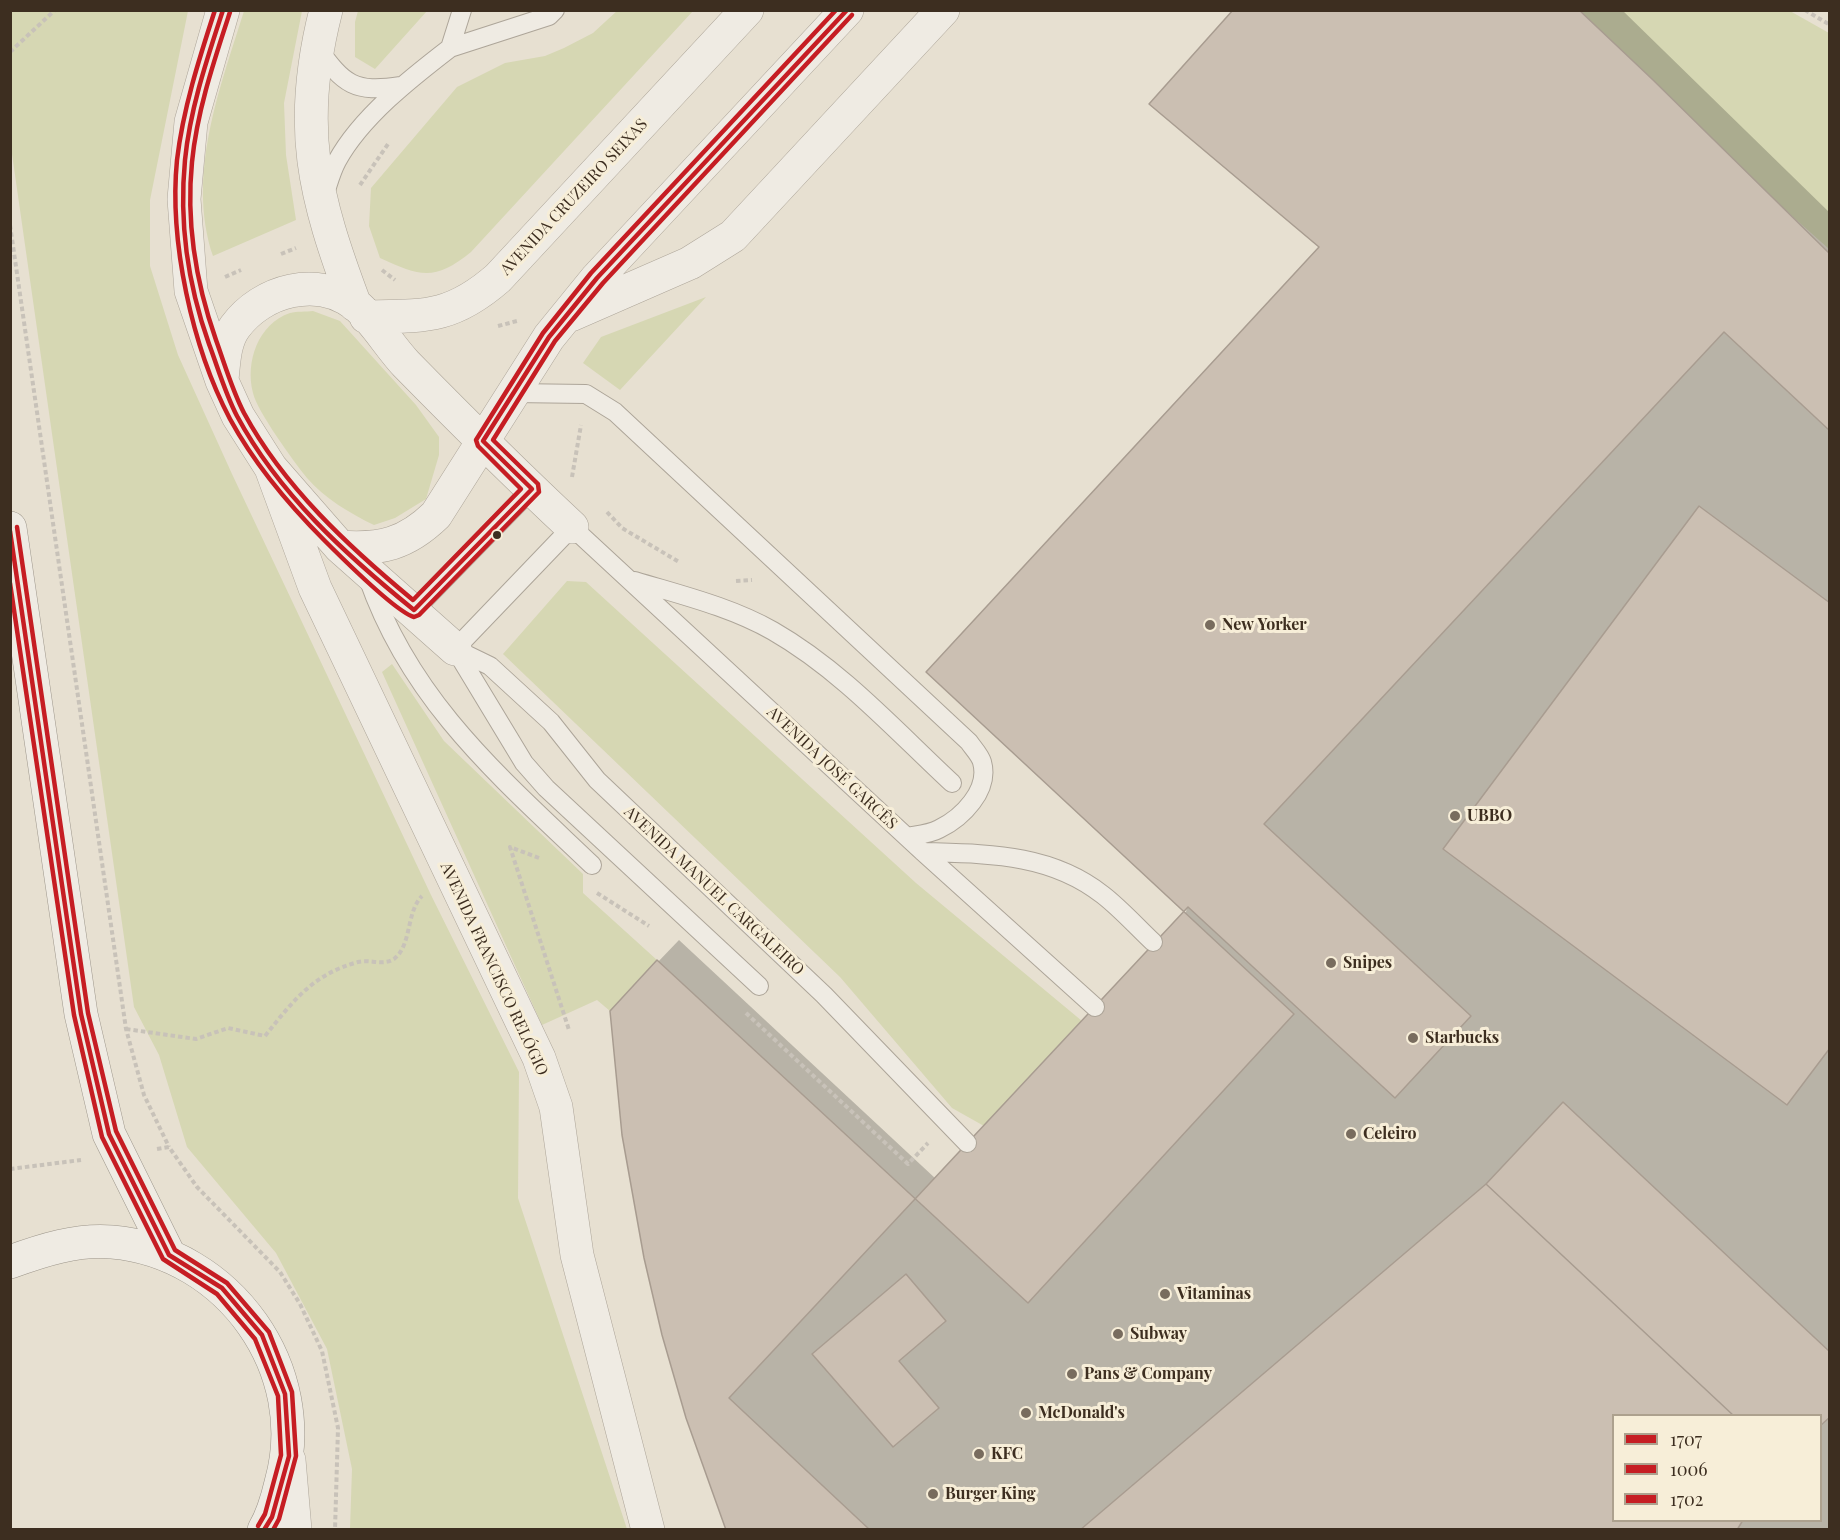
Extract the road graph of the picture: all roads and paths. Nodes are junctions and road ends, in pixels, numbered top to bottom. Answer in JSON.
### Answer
{"nodes":[{"id":1,"x":55,"y":10,"type":"edge"},
{"id":2,"x":223,"y":10,"type":"edge"},
{"id":3,"x":326,"y":10,"type":"edge"},
{"id":4,"x":462,"y":10,"type":"edge"},
{"id":5,"x":555,"y":10,"type":"edge"},
{"id":6,"x":747,"y":10,"type":"edge"},
{"id":7,"x":847,"y":10,"type":"edge"},
{"id":8,"x":944,"y":10,"type":"edge"},
{"id":9,"x":1805,"y":10,"type":"edge"},
{"id":10,"x":1830,"y":25,"type":"edge"},
{"id":11,"x":317,"y":47,"type":"junction"},
{"id":12,"x":450,"y":48,"type":"junction"},
{"id":13,"x":10,"y":52,"type":"edge"},
{"id":14,"x":401,"y":86,"type":"junction"},
{"id":15,"x":395,"y":135,"type":"dead end"},
{"id":16,"x":358,"y":195,"type":"dead end"},
{"id":17,"x":321,"y":206,"type":"junction"},
{"id":18,"x":10,"y":225,"type":"edge"},
{"id":19,"x":376,"y":266,"type":"dead end"},
{"id":20,"x":403,"y":283,"type":"dead end"},
{"id":21,"x":460,"y":307,"type":"junction"},
{"id":22,"x":361,"y":311,"type":"junction"},
{"id":23,"x":556,"y":327,"type":"junction"},
{"id":24,"x":222,"y":381,"type":"junction"},
{"id":25,"x":513,"y":393,"type":"junction"},
{"id":26,"x":586,"y":394,"type":"junction"},
{"id":27,"x":483,"y":441,"type":"junction"},
{"id":28,"x":271,"y":468,"type":"junction"},
{"id":29,"x":580,"y":486,"type":"dead end"},
{"id":30,"x":532,"y":489,"type":"junction"},
{"id":31,"x":605,"y":511,"type":"dead end"},
{"id":32,"x":572,"y":527,"type":"junction"},
{"id":33,"x":10,"y":528,"type":"edge"},
{"id":34,"x":340,"y":547,"type":"junction"},
{"id":35,"x":681,"y":563,"type":"dead end"},
{"id":36,"x":365,"y":571,"type":"junction"},
{"id":37,"x":630,"y":580,"type":"junction"},
{"id":38,"x":733,"y":580,"type":"dead end"},
{"id":39,"x":756,"y":580,"type":"dead end"},
{"id":40,"x":414,"y":610,"type":"junction"},
{"id":41,"x":455,"y":649,"type":"junction"},
{"id":42,"x":952,"y":783,"type":"dead end"},
{"id":43,"x":907,"y":837,"type":"junction"},
{"id":44,"x":922,"y":852,"type":"junction"},
{"id":45,"x":543,"y":860,"type":"dead end"},
{"id":46,"x":592,"y":865,"type":"dead end"},
{"id":47,"x":452,"y":880,"type":"junction"},
{"id":48,"x":594,"y":891,"type":"dead end"},
{"id":49,"x":650,"y":927,"type":"dead end"},
{"id":50,"x":1153,"y":942,"type":"dead end"},
{"id":51,"x":759,"y":986,"type":"dead end"},
{"id":52,"x":1095,"y":1007,"type":"dead end"},
{"id":53,"x":745,"y":1013,"type":"dead end"},
{"id":54,"x":126,"y":1029,"type":"junction"},
{"id":55,"x":539,"y":1058,"type":"junction"},
{"id":56,"x":947,"y":1123,"type":"junction"},
{"id":57,"x":967,"y":1143,"type":"dead end"},
{"id":58,"x":169,"y":1147,"type":"dead end"},
{"id":59,"x":120,"y":1155,"type":"junction"},
{"id":60,"x":10,"y":1169,"type":"edge"},
{"id":61,"x":169,"y":1256,"type":"junction"},
{"id":62,"x":10,"y":1262,"type":"edge"},
{"id":63,"x":289,"y":1456,"type":"junction"},
{"id":64,"x":264,"y":1530,"type":"edge"},
{"id":65,"x":295,"y":1530,"type":"edge"},
{"id":66,"x":648,"y":1530,"type":"edge"}],
"edges":[{"from":1,"to":13,"type":"path"},
{"from":2,"to":24,"type":"street"},
{"from":3,"to":11,"type":"street"},
{"from":4,"to":12,"type":"lane"},
{"from":5,"to":12,"type":"lane"},
{"from":6,"to":21,"type":"street","name":"AVENIDA CRUZEIRO SEIXAS"},
{"from":7,"to":23,"type":"street"},
{"from":8,"to":23,"type":"street"},
{"from":9,"to":10,"type":"path"},
{"from":11,"to":14,"type":"lane"},
{"from":11,"to":17,"type":"street"},
{"from":12,"to":14,"type":"lane"},
{"from":14,"to":17,"type":"lane"},
{"from":15,"to":16,"type":"path"},
{"from":17,"to":22,"type":"street"},
{"from":18,"to":54,"type":"path"},
{"from":19,"to":20,"type":"path"},
{"from":21,"to":22,"type":"street","name":"AVENIDA CRUZEIRO SEIXAS"},
{"from":21,"to":23,"type":"path"},
{"from":22,"to":24,"type":"street"},
{"from":22,"to":27,"type":"street"},
{"from":23,"to":25,"type":"street"},
{"from":24,"to":28,"type":"street"},
{"from":25,"to":26,"type":"lane"},
{"from":25,"to":27,"type":"street"},
{"from":26,"to":29,"type":"path"},
{"from":26,"to":43,"type":"lane"},
{"from":27,"to":30,"type":"street"},
{"from":27,"to":34,"type":"street"},
{"from":28,"to":34,"type":"street"},
{"from":28,"to":47,"type":"street","name":"AVENIDA FRANCISCO RELÓGIO"},
{"from":30,"to":32,"type":"street"},
{"from":30,"to":40,"type":"lane"},
{"from":31,"to":35,"type":"path"},
{"from":32,"to":37,"type":"lane","name":"AVENIDA JOSÉ GARCÊS"},
{"from":32,"to":41,"type":"lane"},
{"from":33,"to":59,"type":"street"},
{"from":34,"to":36,"type":"street"},
{"from":36,"to":40,"type":"street"},
{"from":36,"to":46,"type":"lane"},
{"from":37,"to":42,"type":"lane"},
{"from":37,"to":43,"type":"lane","name":"AVENIDA JOSÉ GARCÊS"},
{"from":38,"to":39,"type":"path"},
{"from":40,"to":41,"type":"street"},
{"from":41,"to":51,"type":"lane"},
{"from":41,"to":56,"type":"lane","name":"AVENIDA MANUEL CARGALEIRO"},
{"from":43,"to":44,"type":"lane","name":"AVENIDA JOSÉ GARCÊS"},
{"from":44,"to":50,"type":"lane"},
{"from":44,"to":52,"type":"lane","name":"AVENIDA JOSÉ GARCÊS"},
{"from":45,"to":55,"type":"path"},
{"from":47,"to":54,"type":"path"},
{"from":47,"to":55,"type":"street","name":"AVENIDA FRANCISCO RELÓGIO"},
{"from":48,"to":49,"type":"path"},
{"from":53,"to":56,"type":"path"},
{"from":54,"to":58,"type":"path"},
{"from":55,"to":66,"type":"street","name":"AVENIDA FRANCISCO RELÓGIO"},
{"from":56,"to":57,"type":"lane","name":"AVENIDA MANUEL CARGALEIRO"},
{"from":59,"to":60,"type":"path"},
{"from":59,"to":61,"type":"street"},
{"from":61,"to":62,"type":"street"},
{"from":61,"to":63,"type":"street"},
{"from":63,"to":64,"type":"street"},
{"from":63,"to":65,"type":"street"}]}
